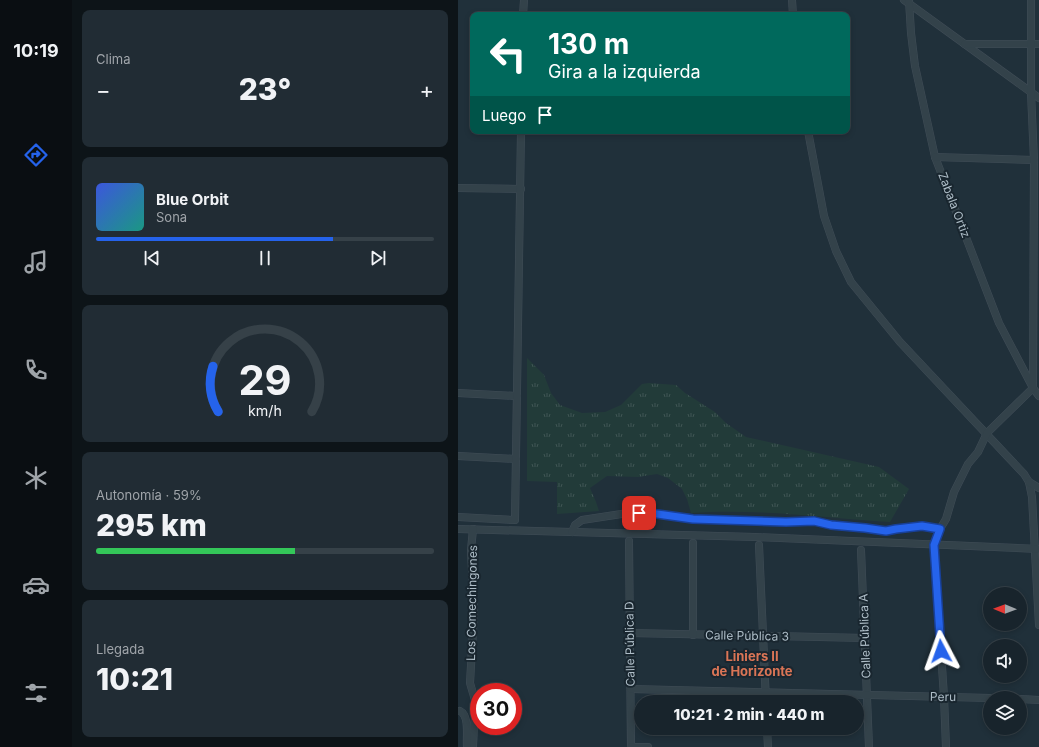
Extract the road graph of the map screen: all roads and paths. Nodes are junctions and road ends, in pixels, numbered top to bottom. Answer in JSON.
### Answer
{"nodes":[{"id":1,"x":524,"y":0,"type":"edge"},
{"id":2,"x":792,"y":0,"type":"edge"},
{"id":3,"x":1031,"y":0,"type":"edge"},
{"id":4,"x":908,"y":1,"type":"edge"},
{"id":5,"x":523,"y":12,"type":"edge"},
{"id":6,"x":793,"y":12,"type":"edge"},
{"id":7,"x":965,"y":44,"type":"junction"},
{"id":8,"x":1031,"y":44,"type":"junction"},
{"id":9,"x":1039,"y":44,"type":"edge"},
{"id":10,"x":1031,"y":93,"type":"junction"},
{"id":11,"x":1039,"y":98,"type":"edge"},
{"id":12,"x":522,"y":134,"type":"edge"},
{"id":13,"x":809,"y":134,"type":"edge"},
{"id":14,"x":935,"y":157,"type":"junction"},
{"id":15,"x":1034,"y":160,"type":"junction"},
{"id":16,"x":458,"y":188,"type":"edge"},
{"id":17,"x":520,"y":189,"type":"junction"},
{"id":18,"x":1036,"y":308,"type":"edge"},
{"id":19,"x":1033,"y":388,"type":"junction"},
{"id":20,"x":458,"y":393,"type":"edge"},
{"id":21,"x":517,"y":396,"type":"junction"},
{"id":22,"x":1039,"y":396,"type":"edge"},
{"id":23,"x":987,"y":433,"type":"junction"},
{"id":24,"x":458,"y":456,"type":"edge"},
{"id":25,"x":516,"y":459,"type":"junction"},
{"id":26,"x":1029,"y":482,"type":"junction"},
{"id":27,"x":1039,"y":488,"type":"edge"},
{"id":28,"x":458,"y":517,"type":"edge"},
{"id":29,"x":458,"y":529,"type":"edge"},
{"id":30,"x":473,"y":529,"type":"junction"},
{"id":31,"x":940,"y":529,"type":"junction"},
{"id":32,"x":572,"y":532,"type":"junction"},
{"id":33,"x":629,"y":541,"type":"dead end"},
{"id":34,"x":693,"y":543,"type":"dead end"},
{"id":35,"x":759,"y":545,"type":"dead end"},
{"id":36,"x":934,"y":545,"type":"junction"},
{"id":37,"x":1037,"y":549,"type":"edge"},
{"id":38,"x":861,"y":550,"type":"dead end"},
{"id":39,"x":1039,"y":626,"type":"edge"},
{"id":40,"x":630,"y":633,"type":"junction"},
{"id":41,"x":693,"y":634,"type":"junction"},
{"id":42,"x":763,"y":636,"type":"junction"},
{"id":43,"x":865,"y":638,"type":"junction"},
{"id":44,"x":631,"y":689,"type":"junction"},
{"id":45,"x":766,"y":693,"type":"junction"},
{"id":46,"x":867,"y":695,"type":"junction"},
{"id":47,"x":944,"y":697,"type":"junction"},
{"id":48,"x":983,"y":698,"type":"edge"},
{"id":49,"x":1027,"y":699,"type":"edge"},
{"id":50,"x":1039,"y":700,"type":"edge"},
{"id":51,"x":460,"y":711,"type":"dead end"},
{"id":52,"x":767,"y":735,"type":"edge"},
{"id":53,"x":467,"y":747,"type":"edge"},
{"id":54,"x":473,"y":747,"type":"edge"},
{"id":55,"x":631,"y":747,"type":"edge"},
{"id":56,"x":648,"y":747,"type":"edge"},
{"id":57,"x":768,"y":747,"type":"edge"},
{"id":58,"x":869,"y":747,"type":"edge"},
{"id":59,"x":946,"y":747,"type":"edge"}],
"edges":[{"from":1,"to":5,"type":"street"},
{"from":2,"to":6,"type":"street"},
{"from":3,"to":8,"type":"street"},
{"from":4,"to":7,"type":"street"},
{"from":4,"to":14,"type":"street","name":"Zabala Ortiz"},
{"from":7,"to":8,"type":"street"},
{"from":7,"to":10,"type":"street"},
{"from":8,"to":9,"type":"street"},
{"from":8,"to":10,"type":"street"},
{"from":10,"to":11,"type":"street"},
{"from":10,"to":15,"type":"street"},
{"from":12,"to":17,"type":"street"},
{"from":13,"to":23,"type":"street"},
{"from":14,"to":15,"type":"street"},
{"from":14,"to":19,"type":"street","name":"Zabala Ortiz"},
{"from":15,"to":18,"type":"street"},
{"from":16,"to":17,"type":"street"},
{"from":17,"to":21,"type":"street"},
{"from":18,"to":19,"type":"street"},
{"from":19,"to":22,"type":"street","name":"Zabala Ortiz"},
{"from":19,"to":23,"type":"street"},
{"from":20,"to":21,"type":"street"},
{"from":21,"to":25,"type":"street"},
{"from":23,"to":26,"type":"street"},
{"from":23,"to":31,"type":"street"},
{"from":24,"to":25,"type":"street"},
{"from":25,"to":28,"type":"street"},
{"from":26,"to":27,"type":"street"},
{"from":26,"to":37,"type":"street"},
{"from":29,"to":30,"type":"street"},
{"from":30,"to":32,"type":"street"},
{"from":30,"to":54,"type":"street","name":"Los Comechingones"},
{"from":31,"to":32,"type":"street"},
{"from":31,"to":36,"type":"street"},
{"from":32,"to":36,"type":"street"},
{"from":33,"to":40,"type":"street","name":"Calle Pública D"},
{"from":34,"to":41,"type":"street"},
{"from":35,"to":42,"type":"street"},
{"from":36,"to":37,"type":"street"},
{"from":36,"to":47,"type":"street"},
{"from":37,"to":39,"type":"street"},
{"from":38,"to":43,"type":"street","name":"Calle Pública A"},
{"from":40,"to":41,"type":"street","name":"Calle Pública 3"},
{"from":40,"to":44,"type":"street","name":"Calle Pública D"},
{"from":41,"to":42,"type":"street","name":"Calle Pública 3"},
{"from":42,"to":43,"type":"street","name":"Calle Pública 3"},
{"from":42,"to":45,"type":"street"},
{"from":43,"to":46,"type":"street","name":"Calle Pública A"},
{"from":44,"to":45,"type":"street","name":"Peru"},
{"from":44,"to":55,"type":"street","name":"Calle Pública D"},
{"from":45,"to":46,"type":"street","name":"Peru"},
{"from":46,"to":47,"type":"street","name":"Peru"},
{"from":46,"to":58,"type":"street","name":"Calle Pública A"},
{"from":47,"to":48,"type":"street","name":"Peru"},
{"from":47,"to":59,"type":"street"},
{"from":49,"to":50,"type":"street"},
{"from":51,"to":53,"type":"street"},
{"from":52,"to":57,"type":"street"},
{"from":55,"to":56,"type":"street"}]}
